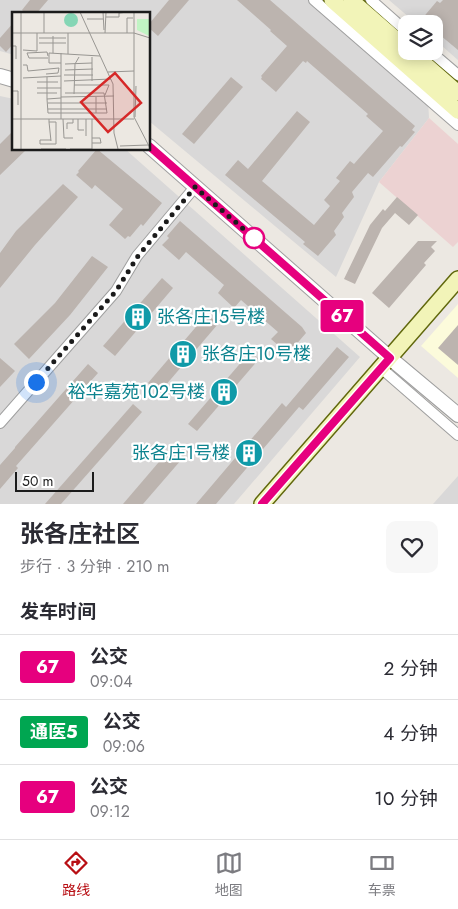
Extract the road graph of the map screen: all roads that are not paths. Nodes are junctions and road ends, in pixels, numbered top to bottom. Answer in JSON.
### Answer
{"nodes":[{"id":1,"x":314,"y":0,"type":"edge"},
{"id":2,"x":332,"y":0,"type":"edge"},
{"id":3,"x":351,"y":0,"type":"edge"},
{"id":4,"x":371,"y":0,"type":"edge"},
{"id":5,"x":398,"y":24,"type":"edge"},
{"id":6,"x":398,"y":41,"type":"edge"},
{"id":7,"x":421,"y":60,"type":"edge"},
{"id":8,"x":440,"y":60,"type":"edge"},
{"id":9,"x":458,"y":75,"type":"edge"},
{"id":10,"x":458,"y":92,"type":"edge"},
{"id":11,"x":458,"y":111,"type":"edge"},
{"id":12,"x":458,"y":125,"type":"edge"},
{"id":13,"x":150,"y":147,"type":"edge"},
{"id":14,"x":195,"y":187,"type":"junction"},
{"id":15,"x":458,"y":279,"type":"edge"},
{"id":16,"x":386,"y":363,"type":"junction"},
{"id":17,"x":458,"y":415,"type":"edge"},
{"id":18,"x":0,"y":424,"type":"edge"},
{"id":19,"x":458,"y":435,"type":"edge"},
{"id":20,"x":262,"y":504,"type":"edge"}],
"edges":[{"from":1,"to":12,"type":"street"},
{"from":2,"to":11,"type":"main road"},
{"from":3,"to":6,"type":"main road"},
{"from":4,"to":5,"type":"street"},
{"from":7,"to":10,"type":"main road"},
{"from":8,"to":9,"type":"street"},
{"from":13,"to":14,"type":"street"},
{"from":14,"to":16,"type":"street"},
{"from":14,"to":18,"type":"street"},
{"from":15,"to":16,"type":"main road"},
{"from":16,"to":17,"type":"street"},
{"from":16,"to":19,"type":"street"},
{"from":16,"to":20,"type":"main road"}]}
